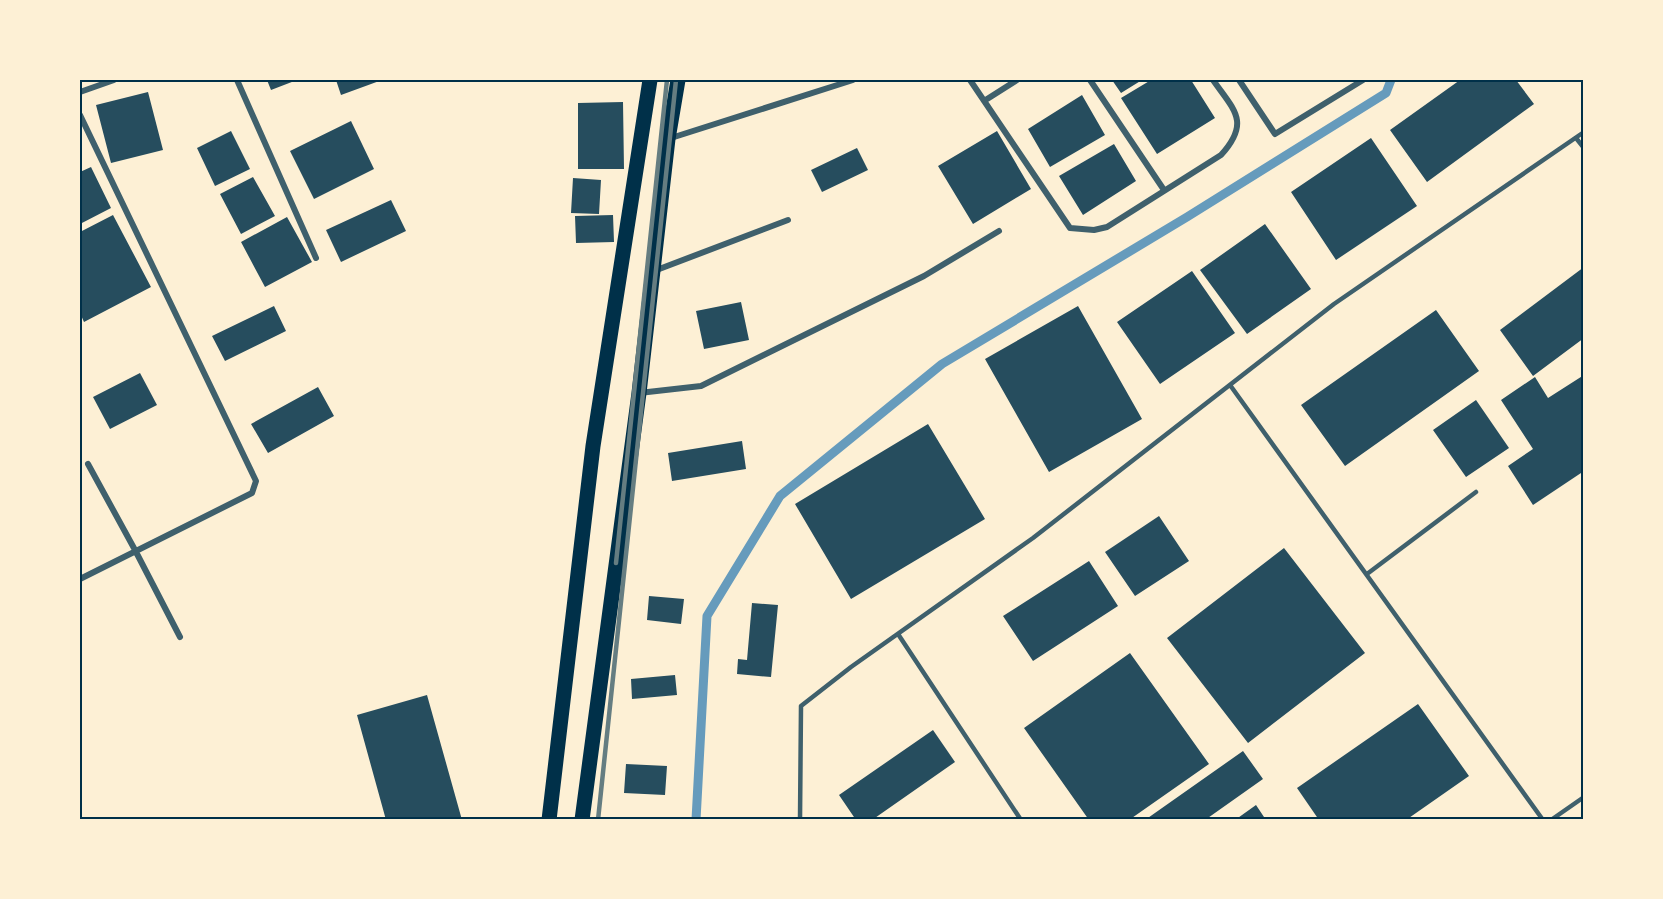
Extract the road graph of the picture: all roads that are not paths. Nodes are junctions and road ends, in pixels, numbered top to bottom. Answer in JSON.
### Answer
{"nodes":[{"id":1,"x":114,"y":80,"type":"edge"},
{"id":2,"x":237,"y":80,"type":"edge"},
{"id":3,"x":650,"y":80,"type":"edge"},
{"id":4,"x":678,"y":80,"type":"edge"},
{"id":5,"x":853,"y":80,"type":"edge"},
{"id":6,"x":970,"y":80,"type":"edge"},
{"id":7,"x":1017,"y":80,"type":"edge"},
{"id":8,"x":1090,"y":80,"type":"edge"},
{"id":9,"x":1213,"y":80,"type":"edge"},
{"id":10,"x":1239,"y":80,"type":"edge"},
{"id":11,"x":1363,"y":80,"type":"edge"},
{"id":12,"x":80,"y":92,"type":"edge"},
{"id":13,"x":984,"y":100,"type":"junction"},
{"id":14,"x":80,"y":116,"type":"edge"},
{"id":15,"x":1584,"y":132,"type":"edge"},
{"id":16,"x":1576,"y":138,"type":"junction"},
{"id":17,"x":668,"y":139,"type":"junction"},
{"id":18,"x":1584,"y":148,"type":"edge"},
{"id":19,"x":1164,"y":190,"type":"junction"},
{"id":20,"x":788,"y":220,"type":"dead end"},
{"id":21,"x":999,"y":231,"type":"dead end"},
{"id":22,"x":316,"y":258,"type":"dead end"},
{"id":23,"x":651,"y":272,"type":"junction"},
{"id":24,"x":1230,"y":385,"type":"junction"},
{"id":25,"x":639,"y":393,"type":"junction"},
{"id":26,"x":88,"y":464,"type":"dead end"},
{"id":27,"x":1476,"y":492,"type":"dead end"},
{"id":28,"x":135,"y":550,"type":"junction"},
{"id":29,"x":1366,"y":574,"type":"junction"},
{"id":30,"x":80,"y":579,"type":"edge"},
{"id":31,"x":898,"y":633,"type":"junction"},
{"id":32,"x":180,"y":637,"type":"dead end"},
{"id":33,"x":1584,"y":797,"type":"edge"},
{"id":34,"x":549,"y":819,"type":"edge"},
{"id":35,"x":582,"y":819,"type":"edge"},
{"id":36,"x":800,"y":819,"type":"edge"},
{"id":37,"x":1021,"y":819,"type":"edge"},
{"id":38,"x":1544,"y":819,"type":"edge"},
{"id":39,"x":1551,"y":819,"type":"edge"}],
"edges":[{"from":1,"to":12,"type":"street"},
{"from":2,"to":22,"type":"street"},
{"from":3,"to":34,"type":"main road"},
{"from":4,"to":17,"type":"main road"},
{"from":5,"to":17,"type":"street"},
{"from":6,"to":13,"type":"street"},
{"from":7,"to":13,"type":"street"},
{"from":8,"to":19,"type":"street"},
{"from":9,"to":19,"type":"street"},
{"from":10,"to":11,"type":"street"},
{"from":13,"to":19,"type":"street"},
{"from":14,"to":28,"type":"street"},
{"from":15,"to":16,"type":"lane"},
{"from":16,"to":18,"type":"lane"},
{"from":16,"to":24,"type":"lane"},
{"from":17,"to":23,"type":"main road"},
{"from":20,"to":23,"type":"street"},
{"from":21,"to":25,"type":"street"},
{"from":23,"to":25,"type":"main road"},
{"from":24,"to":29,"type":"lane"},
{"from":24,"to":31,"type":"lane"},
{"from":25,"to":35,"type":"main road"},
{"from":26,"to":28,"type":"street"},
{"from":27,"to":29,"type":"lane"},
{"from":28,"to":30,"type":"street"},
{"from":28,"to":32,"type":"street"},
{"from":29,"to":38,"type":"lane"},
{"from":31,"to":36,"type":"lane"},
{"from":31,"to":37,"type":"lane"},
{"from":33,"to":39,"type":"lane"}]}
